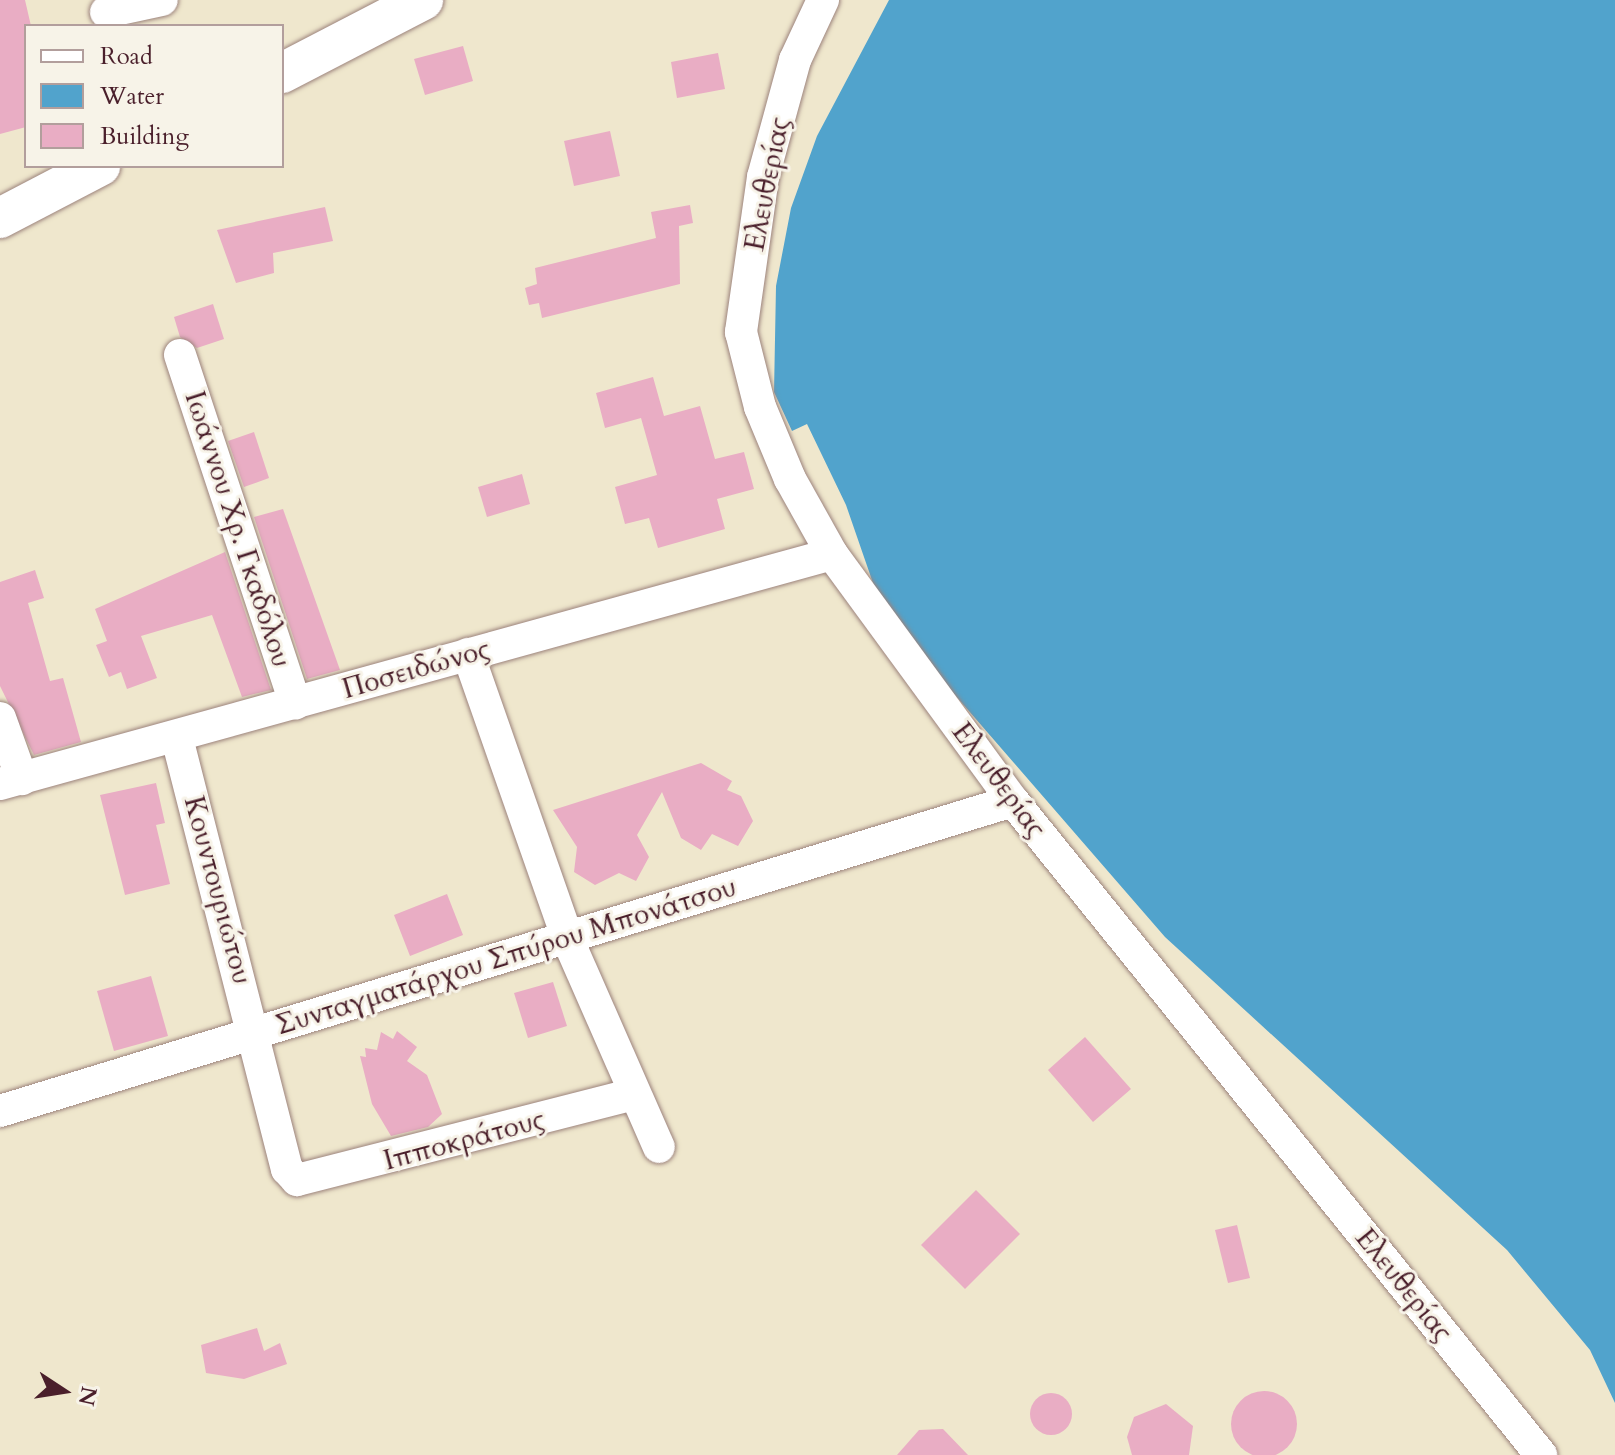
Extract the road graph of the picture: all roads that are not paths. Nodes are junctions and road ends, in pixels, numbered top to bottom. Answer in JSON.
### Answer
{"nodes":[{"id":1,"x":162,"y":0,"type":"edge"},
{"id":2,"x":423,"y":0,"type":"edge"},
{"id":3,"x":823,"y":0,"type":"edge"},
{"id":4,"x":106,"y":12,"type":"dead end"},
{"id":5,"x":284,"y":72,"type":"edge"},
{"id":6,"x":96,"y":168,"type":"edge"},
{"id":7,"x":0,"y":218,"type":"edge"},
{"id":8,"x":180,"y":355,"type":"dead end"},
{"id":9,"x":832,"y":554,"type":"junction"},
{"id":10,"x":468,"y":654,"type":"junction"},
{"id":11,"x":295,"y":703,"type":"junction"},
{"id":12,"x":0,"y":718,"type":"edge"},
{"id":13,"x":177,"y":738,"type":"junction"},
{"id":14,"x":11,"y":782,"type":"edge"},
{"id":15,"x":1013,"y":801,"type":"junction"},
{"id":16,"x":568,"y":940,"type":"junction"},
{"id":17,"x":256,"y":1030,"type":"junction"},
{"id":18,"x":630,"y":1095,"type":"junction"},
{"id":19,"x":0,"y":1111,"type":"edge"},
{"id":20,"x":659,"y":1147,"type":"dead end"},
{"id":21,"x":297,"y":1180,"type":"joint"},
{"id":22,"x":1541,"y":1455,"type":"edge"}],
"edges":[{"from":1,"to":4,"type":"street"},
{"from":2,"to":5,"type":"main road"},
{"from":3,"to":9,"type":"street","name":"Ελευθερίας"},
{"from":6,"to":7,"type":"main road"},
{"from":8,"to":11,"type":"street","name":"Ιωάννου Χρ. Γκαδόλου"},
{"from":9,"to":10,"type":"street","name":"Ποσειδώνος"},
{"from":9,"to":15,"type":"street","name":"Ελευθερίας"},
{"from":10,"to":11,"type":"street","name":"Ποσειδώνος"},
{"from":10,"to":16,"type":"street"},
{"from":11,"to":13,"type":"street","name":"Ποσειδώνος"},
{"from":12,"to":14,"type":"street"},
{"from":13,"to":14,"type":"street","name":"Ποσειδώνος"},
{"from":13,"to":17,"type":"street","name":"Κουντουριώτου"},
{"from":15,"to":16,"type":"street","name":"Συνταγματάρχου Σπύρου Μπονάτσου"},
{"from":15,"to":22,"type":"street","name":"Ελευθερίας"},
{"from":16,"to":17,"type":"street","name":"Συνταγματάρχου Σπύρου Μπονάτσου"},
{"from":16,"to":18,"type":"street"},
{"from":17,"to":19,"type":"street","name":"Συνταγματάρχου Σπύρου Μπονάτσου"},
{"from":17,"to":21,"type":"street","name":"Κουντουριώτου"},
{"from":18,"to":20,"type":"street"},
{"from":18,"to":21,"type":"street","name":"Ιπποκράτους"}]}
